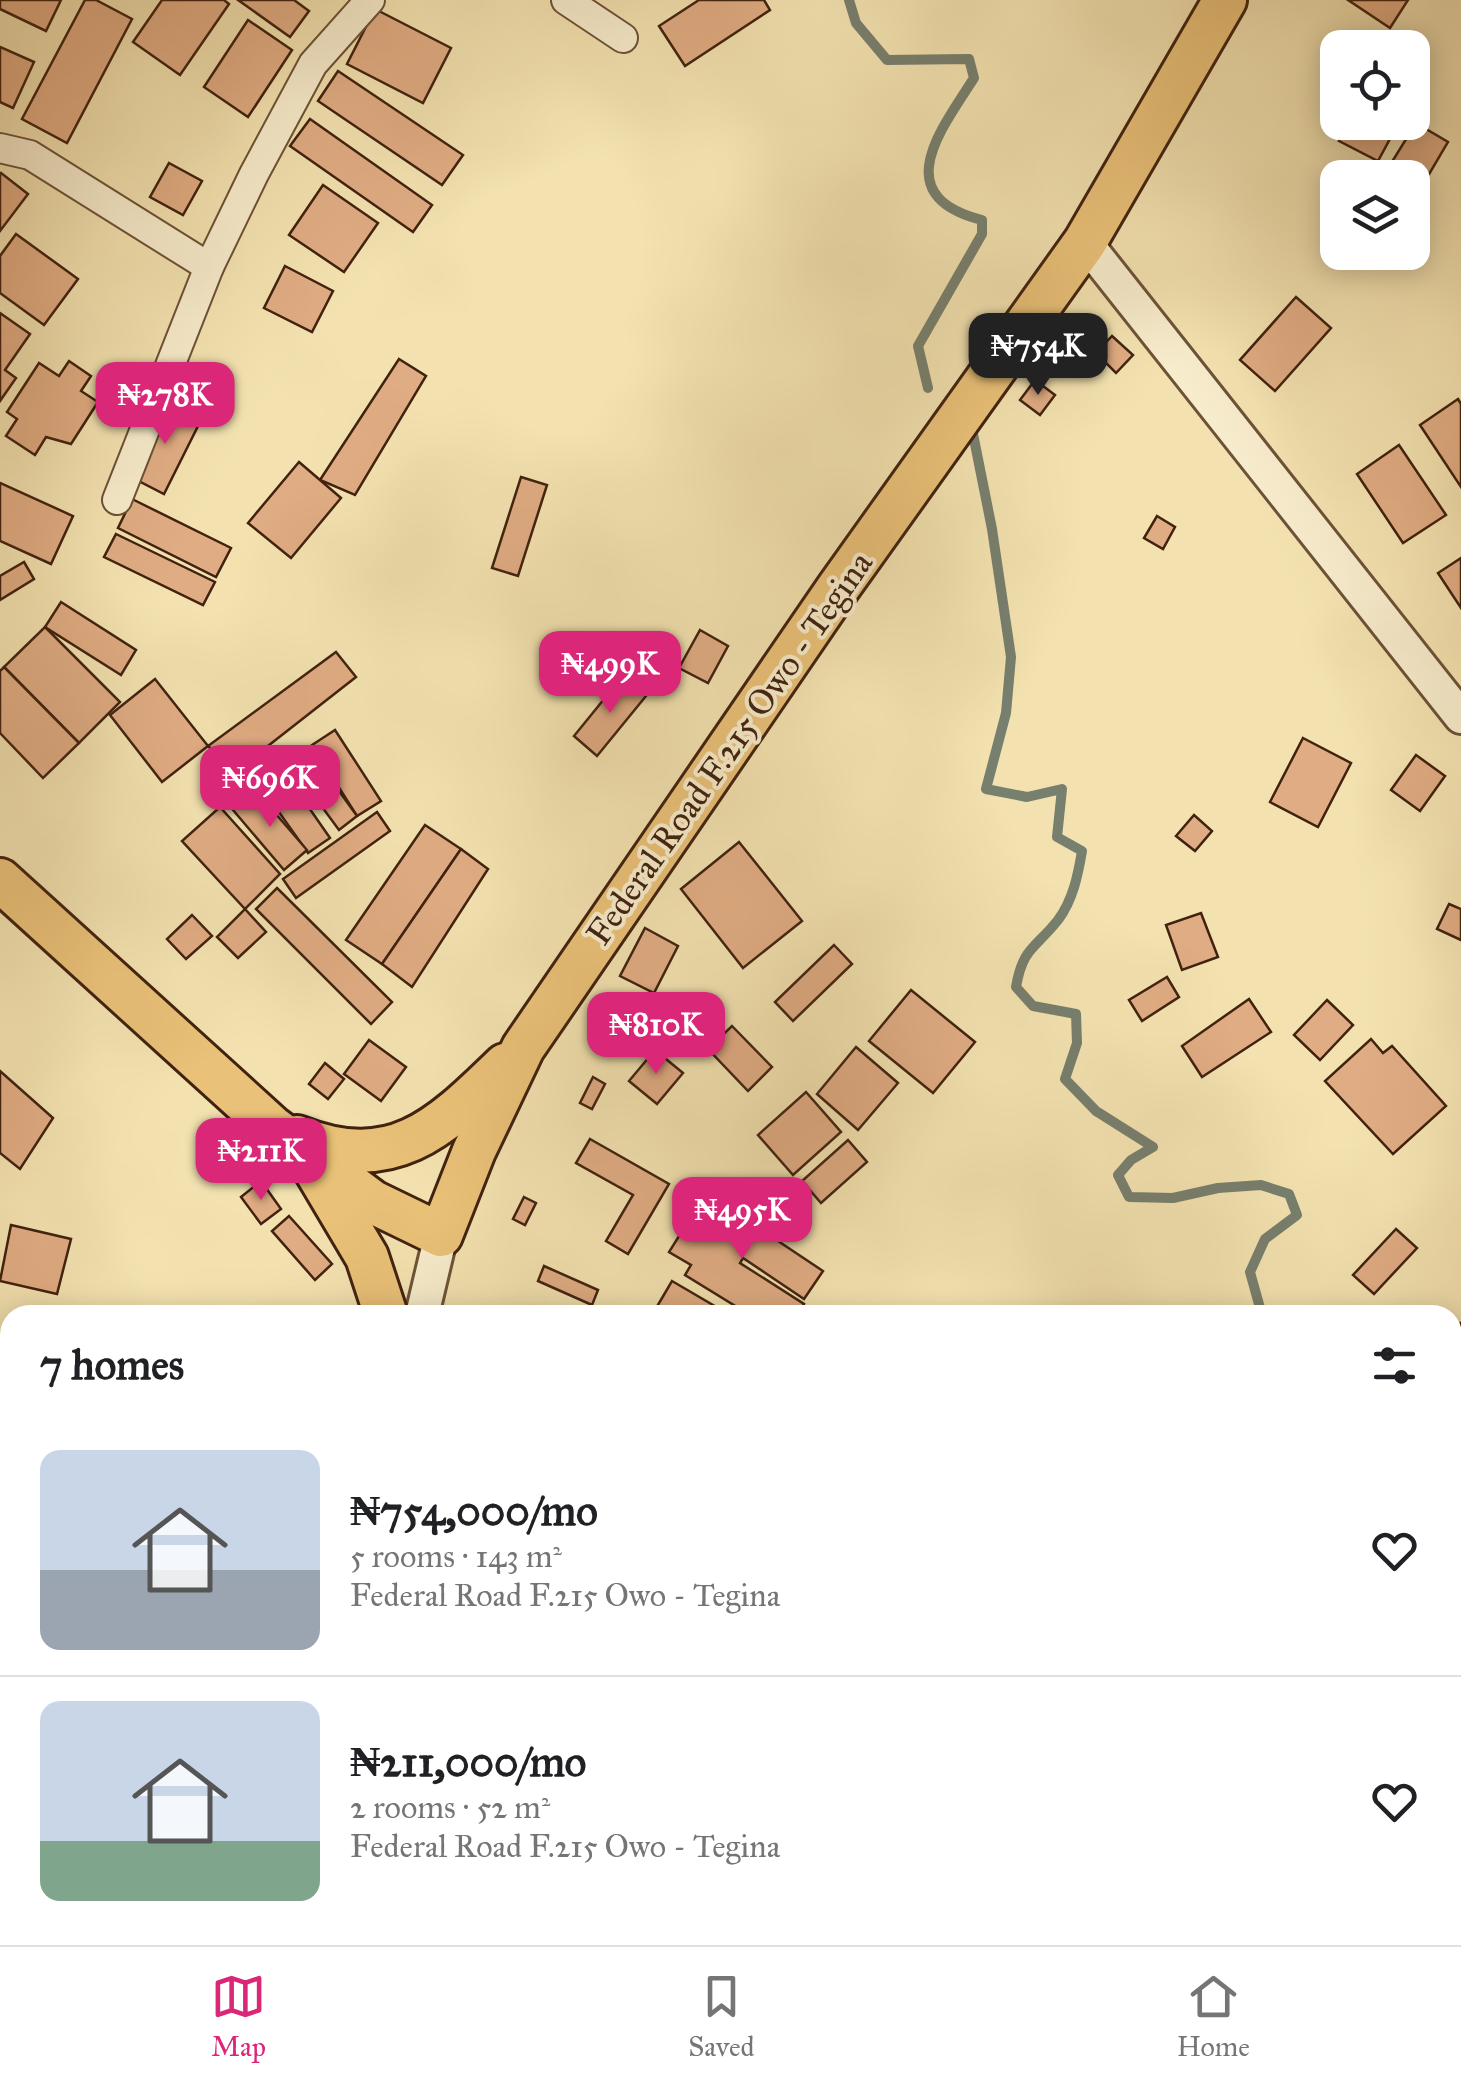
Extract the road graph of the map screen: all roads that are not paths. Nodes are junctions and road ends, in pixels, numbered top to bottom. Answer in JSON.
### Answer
{"nodes":[{"id":1,"x":370,"y":0,"type":"edge"},
{"id":2,"x":566,"y":0,"type":"edge"},
{"id":3,"x":1224,"y":0,"type":"edge"},
{"id":4,"x":623,"y":38,"type":"dead end"},
{"id":5,"x":0,"y":148,"type":"edge"},
{"id":6,"x":1085,"y":242,"type":"junction"},
{"id":7,"x":209,"y":267,"type":"junction"},
{"id":8,"x":117,"y":500,"type":"dead end"},
{"id":9,"x":1461,"y":717,"type":"edge"},
{"id":10,"x":0,"y":880,"type":"edge"},
{"id":11,"x":523,"y":1048,"type":"junction"},
{"id":12,"x":287,"y":1138,"type":"junction"},
{"id":13,"x":441,"y":1235,"type":"junction"},
{"id":14,"x":383,"y":1305,"type":"edge"},
{"id":15,"x":424,"y":1305,"type":"edge"}],
"edges":[{"from":1,"to":7,"type":"street"},
{"from":2,"to":4,"type":"street"},
{"from":3,"to":6,"type":"main road","name":"Federal Road F.215 Owo - Tegina"},
{"from":5,"to":7,"type":"street"},
{"from":6,"to":9,"type":"street"},
{"from":6,"to":11,"type":"main road","name":"Federal Road F.215 Owo - Tegina"},
{"from":7,"to":8,"type":"street"},
{"from":10,"to":12,"type":"main road"},
{"from":11,"to":12,"type":"main road"},
{"from":11,"to":13,"type":"main road","name":"Federal Road F.215 Owo - Tegina"},
{"from":12,"to":13,"type":"main road"},
{"from":12,"to":14,"type":"main road"},
{"from":13,"to":15,"type":"street"}]}
